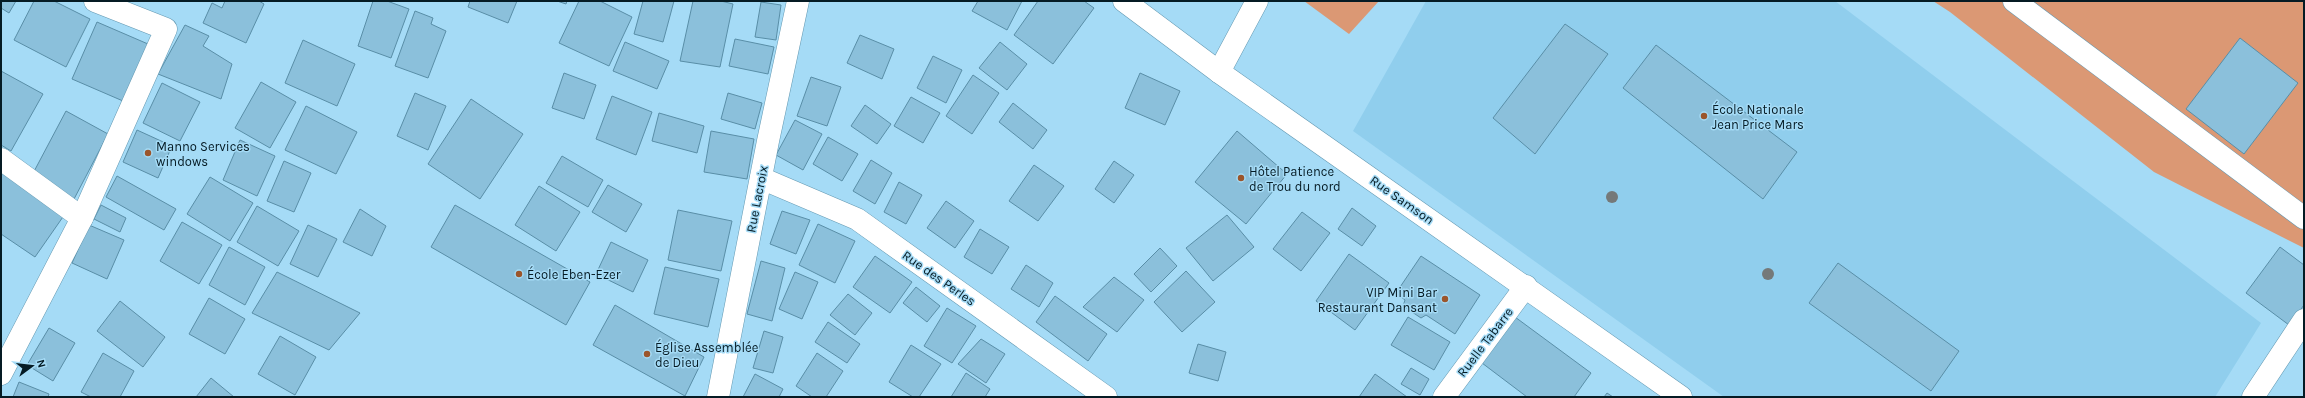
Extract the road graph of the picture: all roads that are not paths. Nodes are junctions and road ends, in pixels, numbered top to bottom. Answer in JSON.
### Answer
{"nodes":[{"id":1,"x":95,"y":1,"type":"edge"},
{"id":2,"x":798,"y":1,"type":"edge"},
{"id":3,"x":1124,"y":1,"type":"edge"},
{"id":4,"x":1257,"y":1,"type":"edge"},
{"id":5,"x":2014,"y":1,"type":"edge"},
{"id":6,"x":1220,"y":72,"type":"junction"},
{"id":7,"x":1,"y":159,"type":"edge"},
{"id":8,"x":761,"y":178,"type":"junction"},
{"id":9,"x":82,"y":218,"type":"junction"},
{"id":10,"x":2304,"y":218,"type":"edge"},
{"id":11,"x":1526,"y":286,"type":"junction"},
{"id":12,"x":2304,"y":320,"type":"edge"},
{"id":13,"x":1,"y":374,"type":"edge"},
{"id":14,"x":718,"y":397,"type":"edge"},
{"id":15,"x":1106,"y":397,"type":"edge"},
{"id":16,"x":1444,"y":397,"type":"edge"},
{"id":17,"x":1682,"y":397,"type":"edge"},
{"id":18,"x":2253,"y":397,"type":"edge"}],
"edges":[{"from":1,"to":9,"type":"street"},
{"from":2,"to":8,"type":"street","name":"Rue Lacroix"},
{"from":3,"to":6,"type":"street","name":"Rue Samson"},
{"from":4,"to":6,"type":"street"},
{"from":5,"to":10,"type":"street"},
{"from":6,"to":11,"type":"street","name":"Rue Samson"},
{"from":7,"to":9,"type":"street"},
{"from":8,"to":14,"type":"street","name":"Rue Lacroix"},
{"from":8,"to":15,"type":"street","name":"Rue des Perles"},
{"from":9,"to":13,"type":"street"},
{"from":11,"to":16,"type":"street","name":"Ruelle Tabarre"},
{"from":11,"to":17,"type":"street","name":"Rue Samson"},
{"from":12,"to":18,"type":"street"}]}
